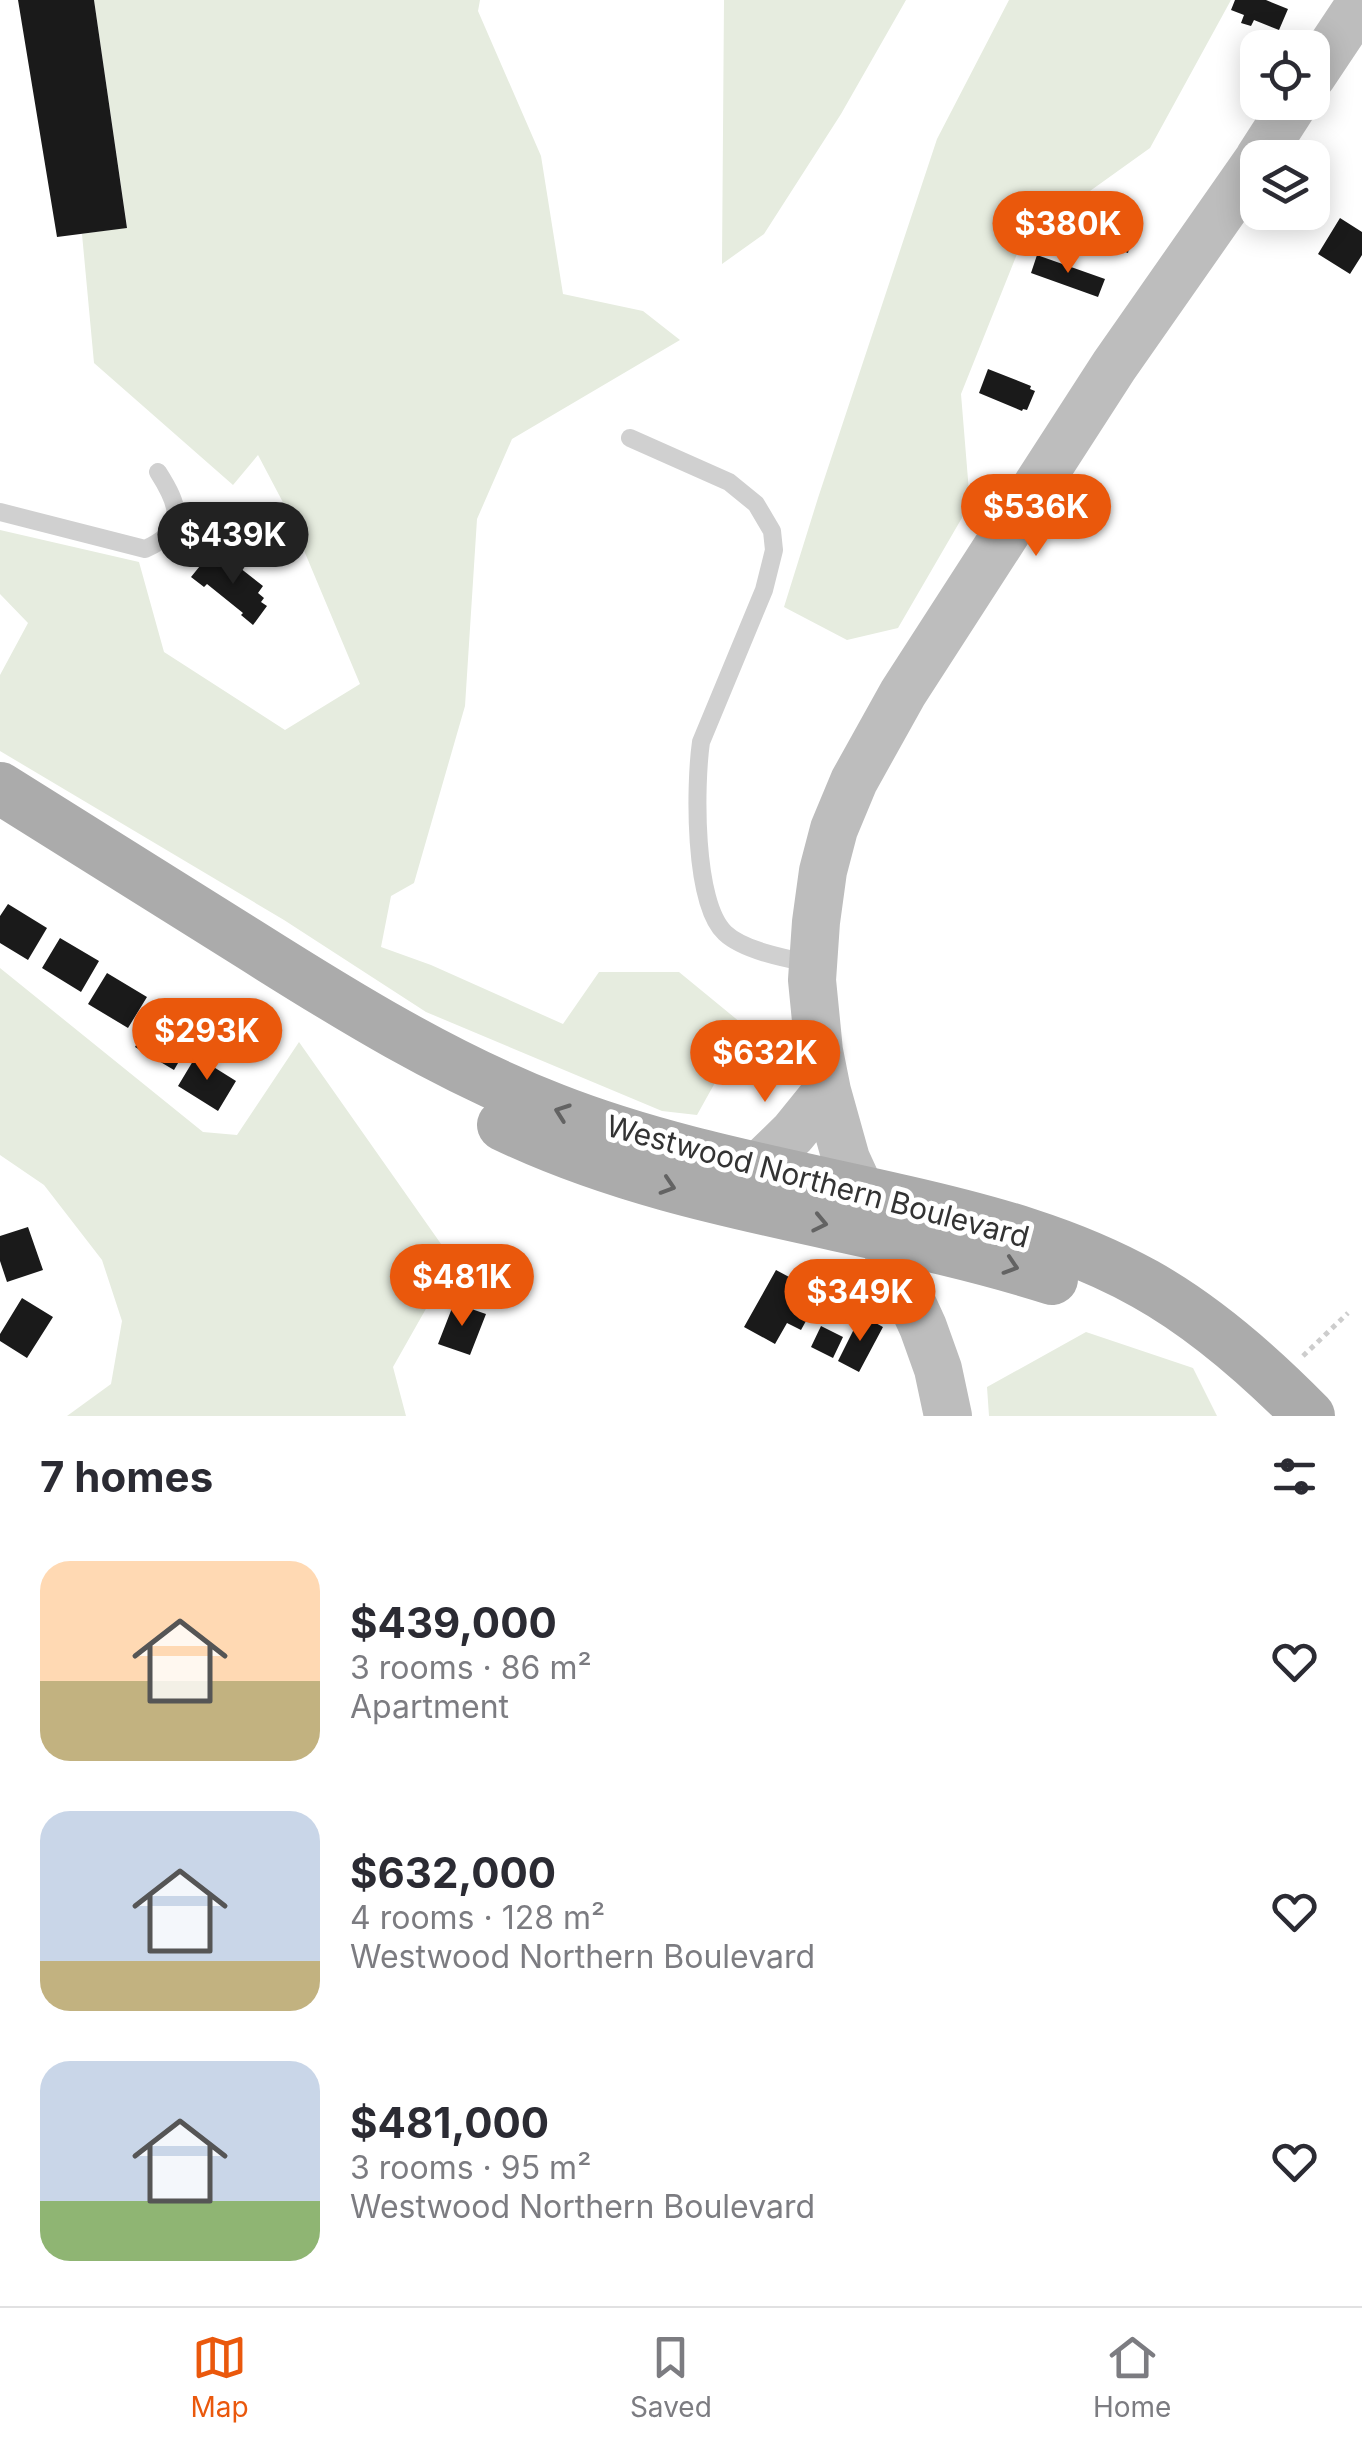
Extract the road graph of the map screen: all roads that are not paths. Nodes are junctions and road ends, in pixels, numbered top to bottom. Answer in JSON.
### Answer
{"nodes":[{"id":1,"x":1362,"y":1,"type":"edge"},
{"id":2,"x":1330,"y":49,"type":"edge"},
{"id":3,"x":1240,"y":185,"type":"edge"},
{"id":4,"x":630,"y":438,"type":"dead end"},
{"id":5,"x":158,"y":472,"type":"dead end"},
{"id":6,"x":0,"y":512,"type":"edge"},
{"id":7,"x":0,"y":788,"type":"edge"},
{"id":8,"x":0,"y":824,"type":"edge"},
{"id":9,"x":813,"y":964,"type":"junction"},
{"id":10,"x":827,"y":1091,"type":"junction"},
{"id":11,"x":756,"y":1168,"type":"junction"},
{"id":12,"x":872,"y":1213,"type":"junction"},
{"id":13,"x":1283,"y":1405,"type":"edge"},
{"id":14,"x":948,"y":1416,"type":"edge"}],
"edges":[{"from":1,"to":2,"type":"street"},
{"from":3,"to":9,"type":"street"},
{"from":4,"to":9,"type":"lane"},
{"from":5,"to":6,"type":"lane"},
{"from":11,"to":7,"type":"main road","name":"Westwood Northern Boulevard","one_way":true},
{"from":8,"to":12,"type":"main road","name":"Westwood Northern Boulevard","one_way":true},
{"from":9,"to":10,"type":"street"},
{"from":10,"to":11,"type":"street"},
{"from":10,"to":12,"type":"street"},
{"from":11,"to":12,"type":"main road","name":"Westwood Northern Boulevard"},
{"from":12,"to":13,"type":"main road","name":"Westwood Northern Boulevard"},
{"from":12,"to":14,"type":"street"}]}
